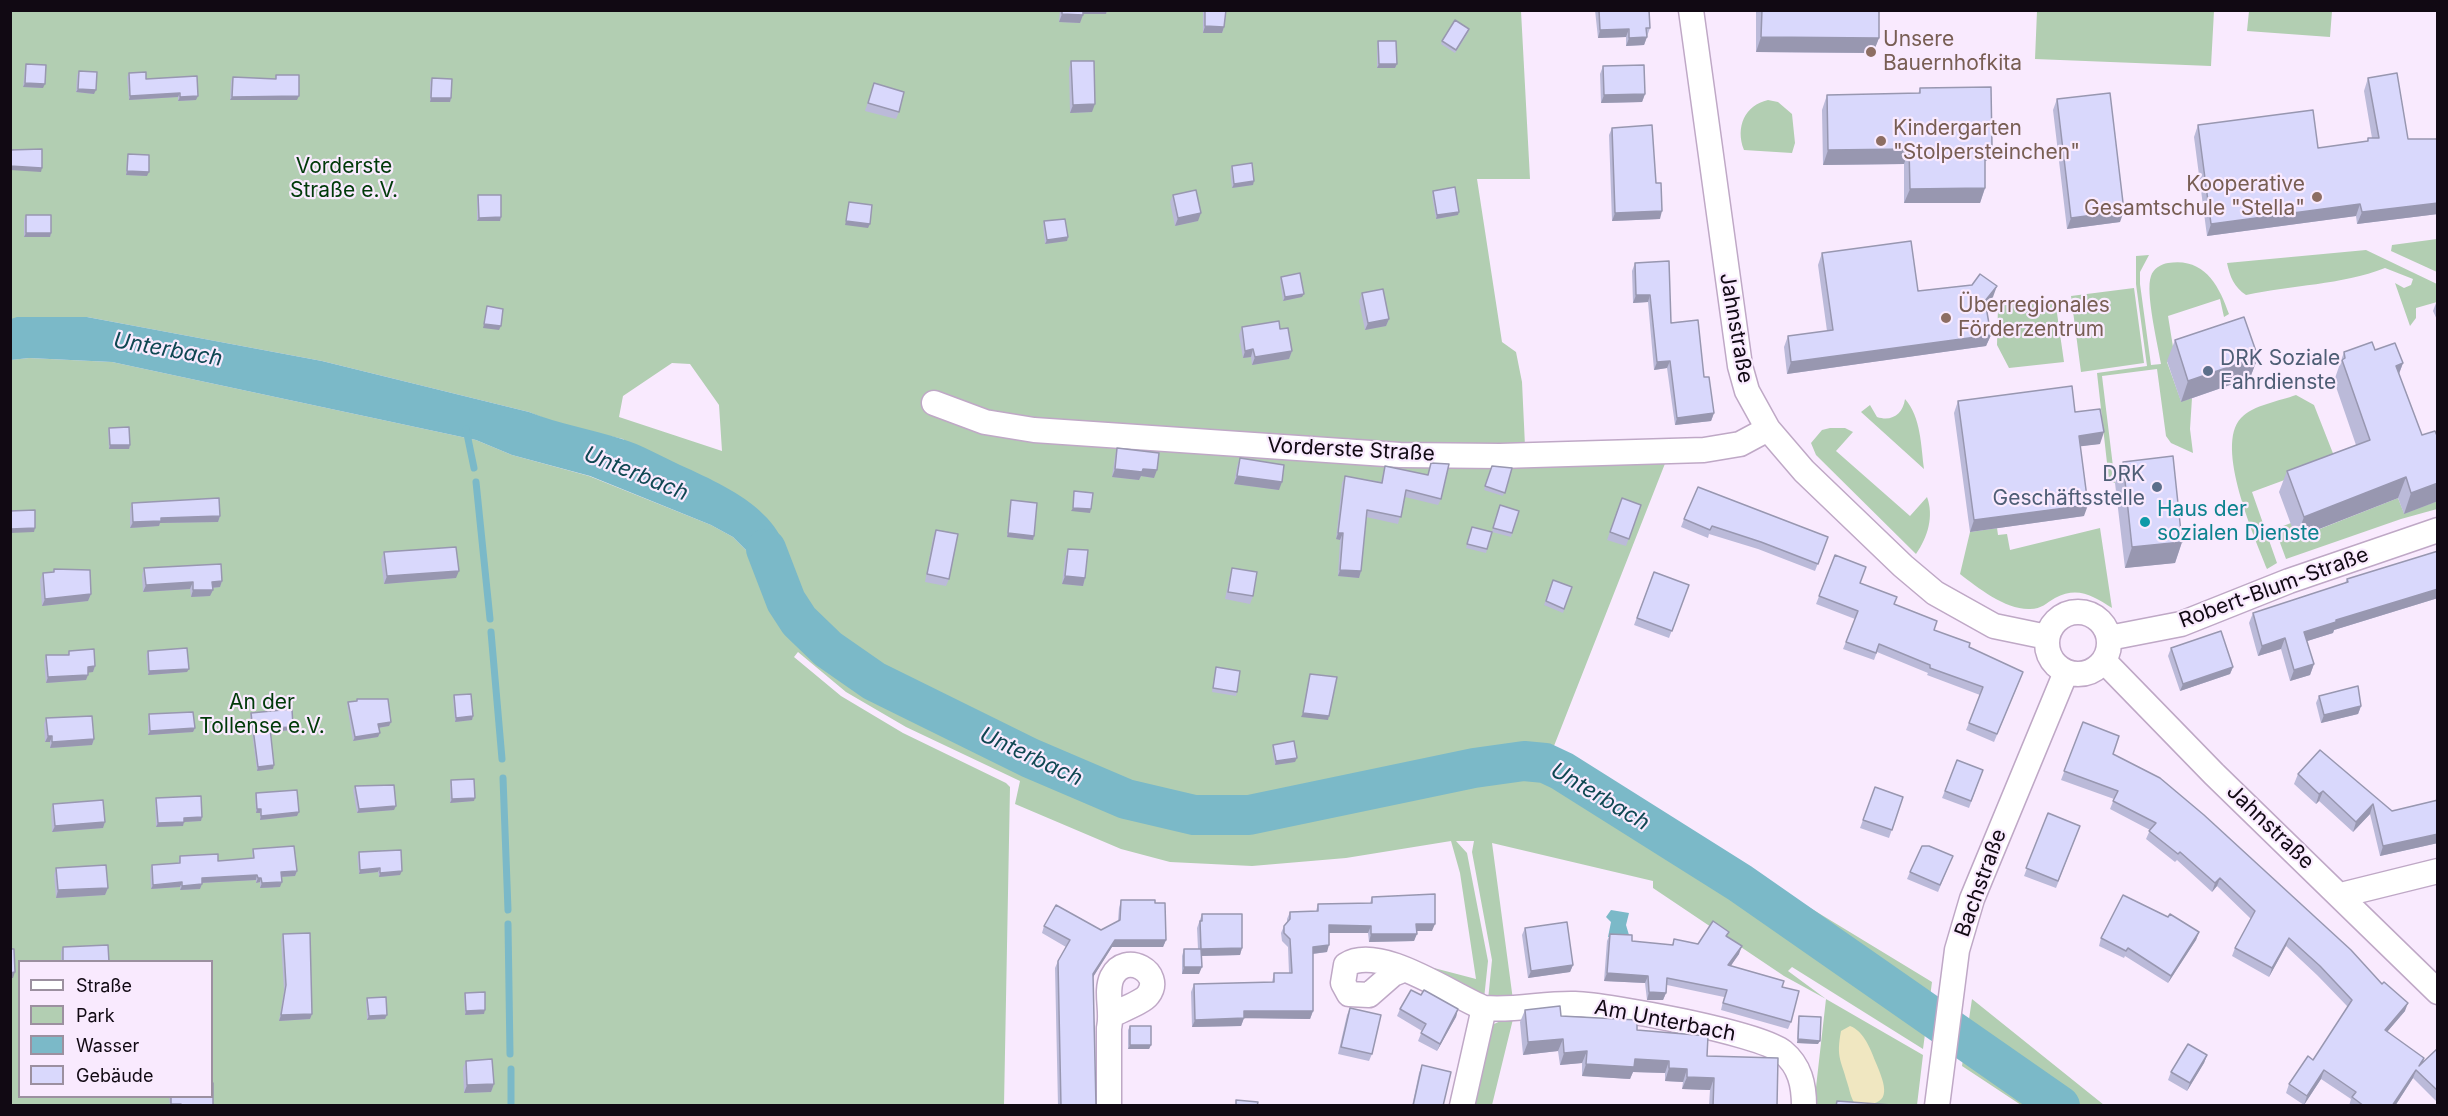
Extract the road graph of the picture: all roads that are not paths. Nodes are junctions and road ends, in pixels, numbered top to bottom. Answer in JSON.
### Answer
{"nodes":[{"id":1,"x":1691,"y":10,"type":"edge"},
{"id":2,"x":934,"y":403,"type":"dead end"},
{"id":3,"x":1768,"y":429,"type":"junction"},
{"id":4,"x":2438,"y":530,"type":"edge"},
{"id":5,"x":2047,"y":637,"type":"junction"},
{"id":6,"x":2106,"y":649,"type":"junction"},
{"id":7,"x":2066,"y":672,"type":"junction"},
{"id":8,"x":2438,"y":871,"type":"edge"},
{"id":9,"x":2341,"y":895,"type":"junction"},
{"id":10,"x":1403,"y":970,"type":"dead end"},
{"id":11,"x":2438,"y":992,"type":"edge"},
{"id":12,"x":1484,"y":1008,"type":"junction"},
{"id":13,"x":1112,"y":1015,"type":"dead end"},
{"id":14,"x":1109,"y":1106,"type":"edge"},
{"id":15,"x":1462,"y":1106,"type":"edge"},
{"id":16,"x":1804,"y":1106,"type":"edge"},
{"id":17,"x":1937,"y":1106,"type":"edge"}],
"edges":[{"from":1,"to":3,"type":"street","name":"Jahnstraße"},
{"from":2,"to":3,"type":"street","name":"Vorderste Straße"},
{"from":3,"to":5,"type":"street","name":"Jahnstraße"},
{"from":4,"to":6,"type":"street","name":"Robert-Blum-Straße"},
{"from":5,"to":6,"type":"street"},
{"from":5,"to":7,"type":"street"},
{"from":6,"to":7,"type":"street"},
{"from":6,"to":9,"type":"street","name":"Jahnstraße"},
{"from":7,"to":17,"type":"street","name":"Bachstraße"},
{"from":8,"to":9,"type":"street"},
{"from":9,"to":11,"type":"street","name":"Jahnstraße"},
{"from":10,"to":12,"type":"street"},
{"from":12,"to":15,"type":"street"},
{"from":12,"to":16,"type":"street","name":"Am Unterbach"},
{"from":13,"to":14,"type":"street"}]}
